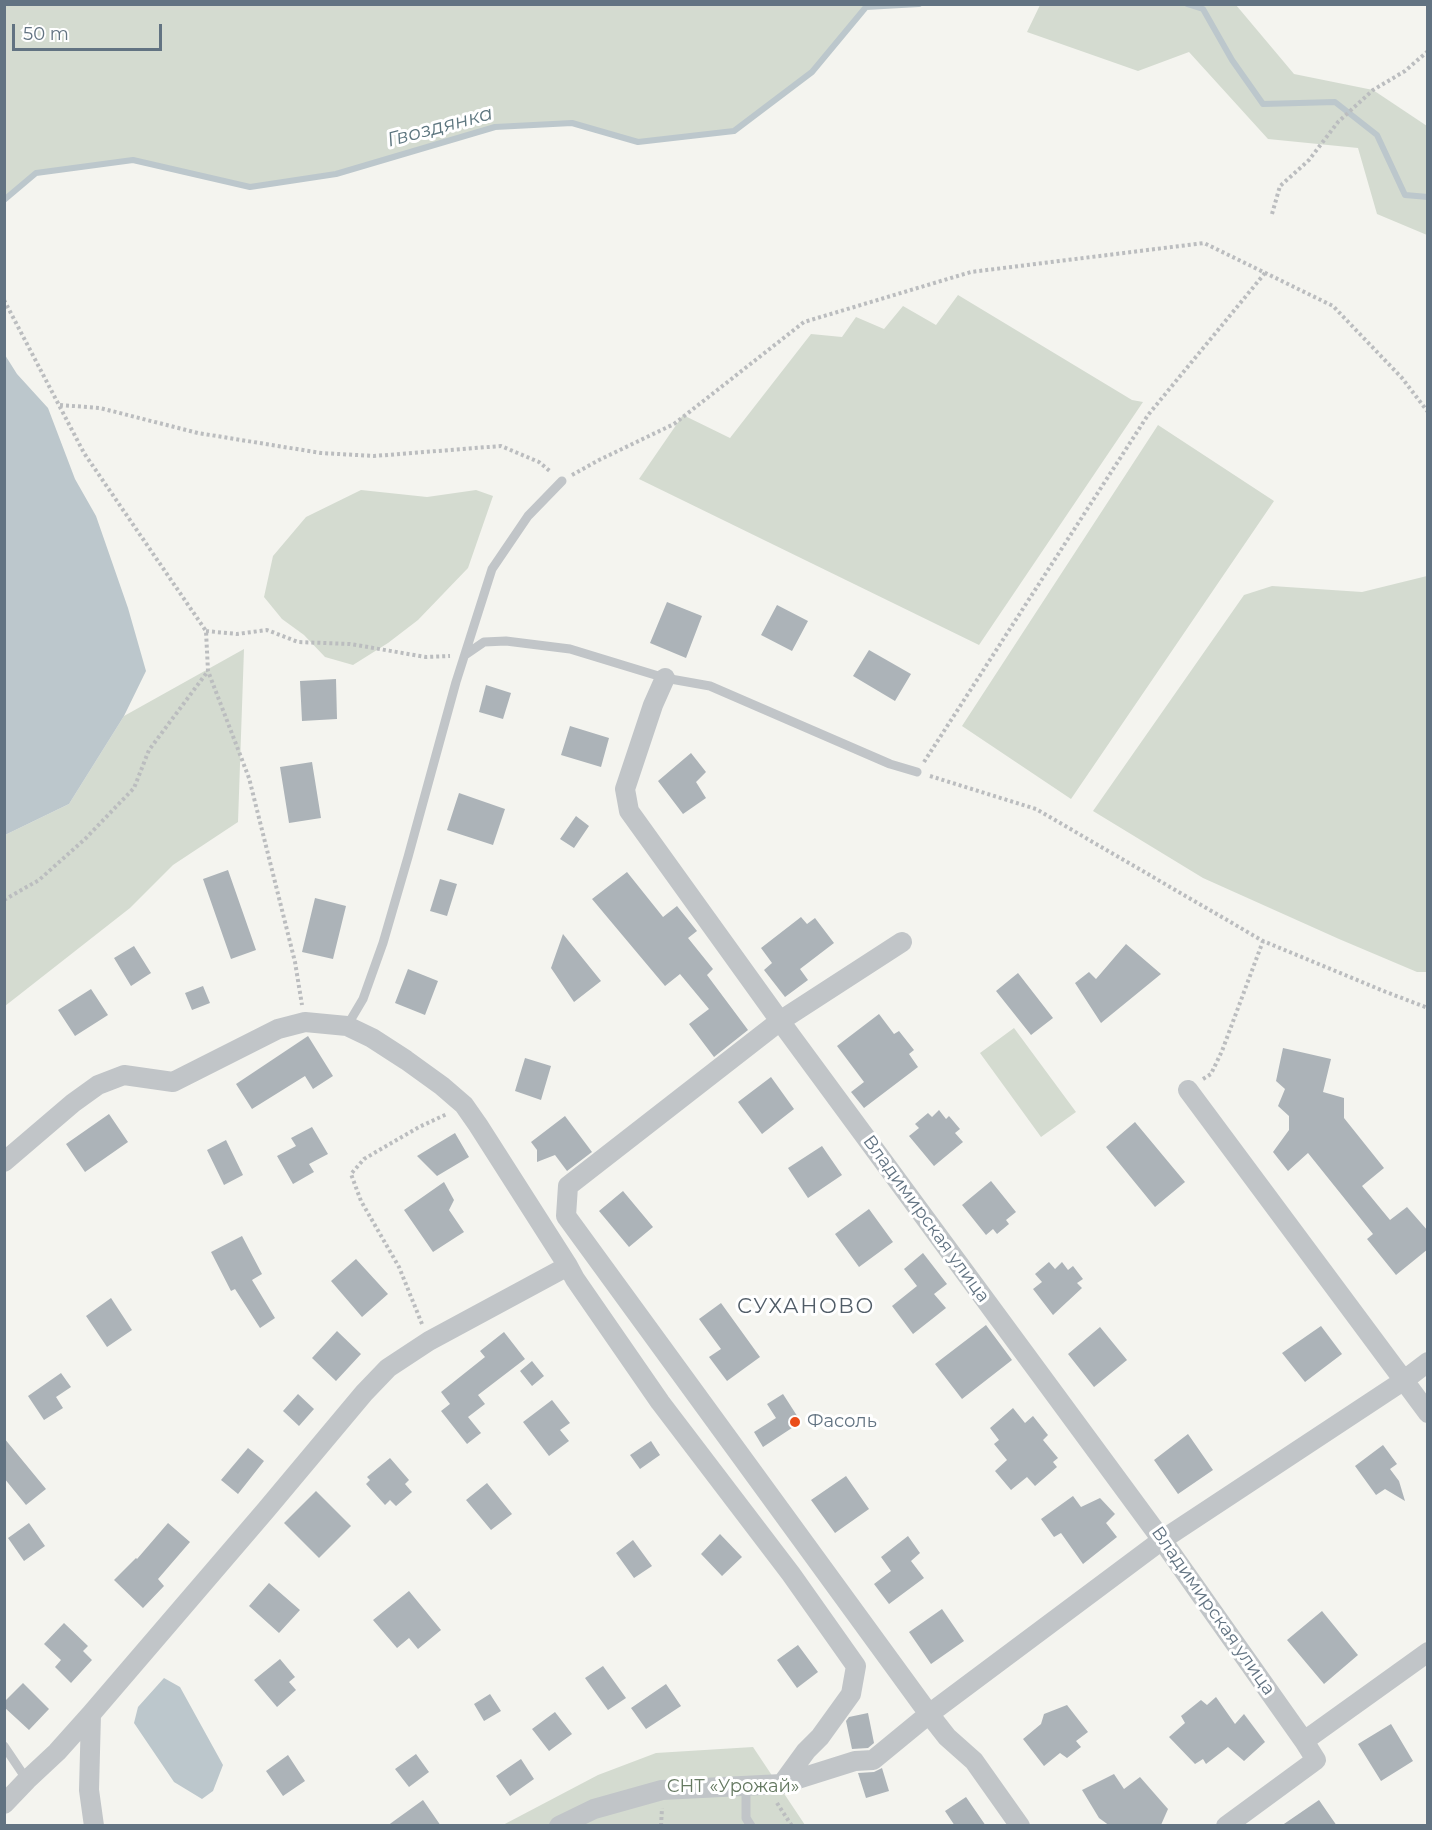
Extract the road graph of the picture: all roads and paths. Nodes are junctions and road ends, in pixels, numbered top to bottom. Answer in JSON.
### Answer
{"nodes":[{"id":1,"x":1428,"y":51,"type":"edge"},
{"id":2,"x":1272,"y":214,"type":"dead end"},
{"id":3,"x":1265,"y":273,"type":"junction"},
{"id":4,"x":4,"y":300,"type":"edge"},
{"id":5,"x":60,"y":405,"type":"junction"},
{"id":6,"x":1428,"y":412,"type":"edge"},
{"id":7,"x":562,"y":481,"type":"junction"},
{"id":8,"x":206,"y":631,"type":"junction"},
{"id":9,"x":465,"y":655,"type":"junction"},
{"id":10,"x":208,"y":670,"type":"junction"},
{"id":11,"x":665,"y":678,"type":"junction"},
{"id":12,"x":917,"y":772,"type":"junction"},
{"id":13,"x":4,"y":900,"type":"edge"},
{"id":14,"x":1263,"y":941,"type":"junction"},
{"id":15,"x":902,"y":942,"type":"dead end"},
{"id":16,"x":1428,"y":1008,"type":"edge"},
{"id":17,"x":780,"y":1021,"type":"junction"},
{"id":18,"x":305,"y":1022,"type":"junction"},
{"id":19,"x":347,"y":1026,"type":"junction"},
{"id":20,"x":1188,"y":1090,"type":"joint"},
{"id":21,"x":464,"y":1105,"type":"junction"},
{"id":22,"x":4,"y":1162,"type":"edge"},
{"id":23,"x":568,"y":1266,"type":"junction"},
{"id":24,"x":429,"y":1341,"type":"junction"},
{"id":25,"x":1428,"y":1362,"type":"edge"},
{"id":26,"x":1403,"y":1380,"type":"junction"},
{"id":27,"x":1428,"y":1413,"type":"edge"},
{"id":28,"x":1162,"y":1540,"type":"junction"},
{"id":29,"x":1428,"y":1652,"type":"edge"},
{"id":30,"x":929,"y":1713,"type":"junction"},
{"id":31,"x":91,"y":1714,"type":"junction"},
{"id":32,"x":1304,"y":1741,"type":"junction"},
{"id":33,"x":4,"y":1746,"type":"edge"},
{"id":34,"x":27,"y":1779,"type":"junction"},
{"id":35,"x":782,"y":1784,"type":"junction"},
{"id":36,"x":746,"y":1786,"type":"junction"},
{"id":37,"x":4,"y":1804,"type":"edge"},
{"id":38,"x":94,"y":1826,"type":"edge"},
{"id":39,"x":559,"y":1826,"type":"edge"},
{"id":40,"x":751,"y":1826,"type":"edge"},
{"id":41,"x":1020,"y":1826,"type":"edge"},
{"id":42,"x":1226,"y":1826,"type":"edge"}],
"edges":[{"from":1,"to":2,"type":"path"},
{"from":3,"to":6,"type":"path"},
{"from":3,"to":7,"type":"path"},
{"from":3,"to":12,"type":"path"},
{"from":4,"to":5,"type":"path"},
{"from":5,"to":7,"type":"path"},
{"from":5,"to":8,"type":"path"},
{"from":7,"to":9,"type":"lane"},
{"from":8,"to":9,"type":"path"},
{"from":8,"to":10,"type":"path"},
{"from":9,"to":11,"type":"lane"},
{"from":9,"to":19,"type":"lane"},
{"from":10,"to":13,"type":"path"},
{"from":10,"to":18,"type":"path"},
{"from":11,"to":12,"type":"lane"},
{"from":11,"to":17,"type":"street","name":"Владимирская улица"},
{"from":12,"to":14,"type":"path"},
{"from":14,"to":16,"type":"path"},
{"from":14,"to":20,"type":"path"},
{"from":15,"to":17,"type":"street"},
{"from":17,"to":28,"type":"street","name":"Владимирская улица"},
{"from":17,"to":30,"type":"street"},
{"from":18,"to":19,"type":"street"},
{"from":18,"to":22,"type":"street"},
{"from":19,"to":21,"type":"street"},
{"from":20,"to":26,"type":"street"},
{"from":21,"to":23,"type":"street"},
{"from":21,"to":24,"type":"path"},
{"from":23,"to":24,"type":"street"},
{"from":23,"to":35,"type":"street"},
{"from":24,"to":31,"type":"street"},
{"from":25,"to":26,"type":"street"},
{"from":26,"to":27,"type":"street"},
{"from":26,"to":28,"type":"street"},
{"from":28,"to":30,"type":"street"},
{"from":28,"to":32,"type":"street","name":"Владимирская улица"},
{"from":29,"to":32,"type":"street"},
{"from":30,"to":35,"type":"street"},
{"from":30,"to":41,"type":"street"},
{"from":31,"to":34,"type":"street"},
{"from":31,"to":38,"type":"street"},
{"from":32,"to":42,"type":"street"},
{"from":33,"to":34,"type":"lane"},
{"from":34,"to":37,"type":"street"},
{"from":35,"to":36,"type":"street"},
{"from":36,"to":39,"type":"street"},
{"from":36,"to":40,"type":"lane"}]}
